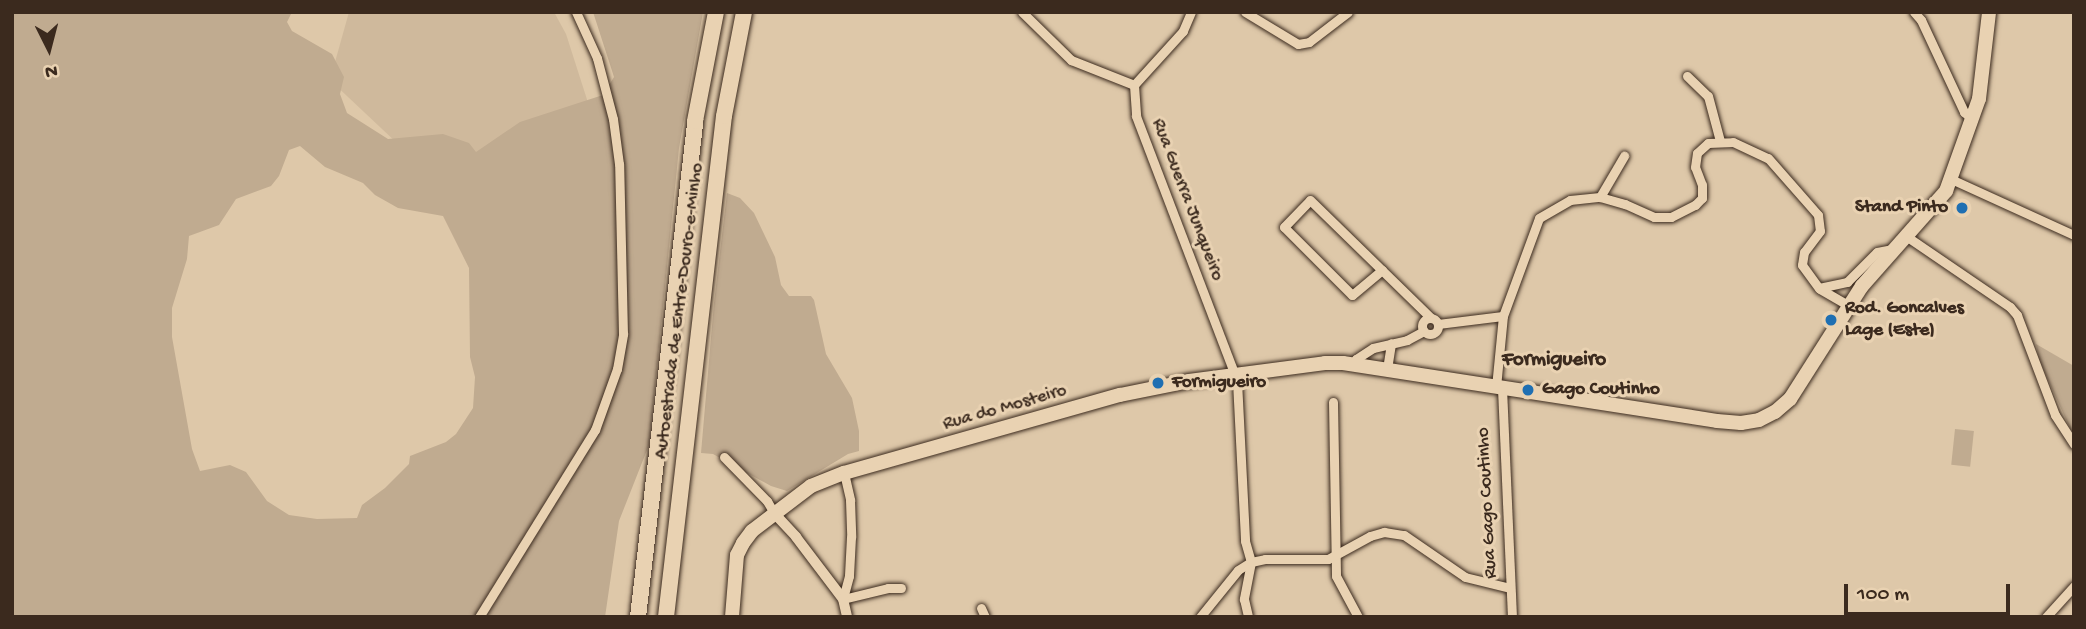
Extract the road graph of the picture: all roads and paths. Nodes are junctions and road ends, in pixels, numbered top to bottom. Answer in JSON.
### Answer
{"nodes":[{"id":1,"x":576,"y":12,"type":"edge"},
{"id":2,"x":716,"y":12,"type":"edge"},
{"id":3,"x":744,"y":12,"type":"edge"},
{"id":4,"x":1021,"y":12,"type":"edge"},
{"id":5,"x":1191,"y":12,"type":"edge"},
{"id":6,"x":1245,"y":12,"type":"edge"},
{"id":7,"x":1348,"y":12,"type":"edge"},
{"id":8,"x":1914,"y":12,"type":"edge"},
{"id":9,"x":1989,"y":12,"type":"edge"},
{"id":10,"x":1686,"y":76,"type":"dead end"},
{"id":11,"x":1134,"y":85,"type":"junction"},
{"id":12,"x":1973,"y":120,"type":"junction"},
{"id":13,"x":1720,"y":141,"type":"junction"},
{"id":14,"x":1624,"y":156,"type":"dead end"},
{"id":15,"x":1951,"y":179,"type":"junction"},
{"id":16,"x":1600,"y":197,"type":"junction"},
{"id":17,"x":2074,"y":235,"type":"edge"},
{"id":18,"x":1906,"y":236,"type":"junction"},
{"id":19,"x":1895,"y":248,"type":"junction"},
{"id":20,"x":1382,"y":270,"type":"junction"},
{"id":21,"x":1819,"y":288,"type":"junction"},
{"id":22,"x":1849,"y":306,"type":"junction"},
{"id":23,"x":1503,"y":316,"type":"junction"},
{"id":24,"x":1434,"y":321,"type":"junction"},
{"id":25,"x":1391,"y":343,"type":"junction"},
{"id":26,"x":1355,"y":364,"type":"junction"},
{"id":27,"x":1380,"y":367,"type":"junction"},
{"id":28,"x":1235,"y":374,"type":"junction"},
{"id":29,"x":1499,"y":387,"type":"junction"},
{"id":30,"x":1334,"y":402,"type":"dead end"},
{"id":31,"x":2074,"y":444,"type":"edge"},
{"id":32,"x":724,"y":457,"type":"dead end"},
{"id":33,"x":844,"y":473,"type":"junction"},
{"id":34,"x":774,"y":513,"type":"junction"},
{"id":35,"x":1336,"y":556,"type":"junction"},
{"id":36,"x":1251,"y":562,"type":"junction"},
{"id":37,"x":2074,"y":586,"type":"edge"},
{"id":38,"x":901,"y":588,"type":"dead end"},
{"id":39,"x":1510,"y":588,"type":"junction"},
{"id":40,"x":843,"y":599,"type":"junction"},
{"id":41,"x":479,"y":617,"type":"edge"},
{"id":42,"x":638,"y":617,"type":"edge"},
{"id":43,"x":666,"y":617,"type":"edge"},
{"id":44,"x":732,"y":617,"type":"edge"},
{"id":45,"x":847,"y":617,"type":"edge"},
{"id":46,"x":1200,"y":617,"type":"edge"},
{"id":47,"x":1248,"y":617,"type":"edge"},
{"id":48,"x":1358,"y":617,"type":"edge"},
{"id":49,"x":1513,"y":617,"type":"edge"},
{"id":50,"x":2046,"y":617,"type":"edge"}],
"edges":[{"from":1,"to":41,"type":"street"},
{"from":2,"to":42,"type":"highway","name":"Autoestrada de Entre-Douro-e-Minho"},
{"from":3,"to":43,"type":"highway","name":"Autoestrada de Entre-Douro-e-Minho"},
{"from":4,"to":11,"type":"street"},
{"from":5,"to":11,"type":"street"},
{"from":6,"to":7,"type":"street"},
{"from":8,"to":12,"type":"street"},
{"from":9,"to":12,"type":"main road","name":"Rua do Mosteiro"},
{"from":10,"to":13,"type":"street"},
{"from":11,"to":28,"type":"street","name":"Rua Guerra Junqueiro"},
{"from":12,"to":15,"type":"main road","name":"Rua do Mosteiro"},
{"from":13,"to":16,"type":"street"},
{"from":13,"to":21,"type":"street"},
{"from":14,"to":16,"type":"street"},
{"from":15,"to":17,"type":"street"},
{"from":15,"to":18,"type":"main road","name":"Rua do Mosteiro"},
{"from":16,"to":23,"type":"street","name":"Rua Gago Coutinho"},
{"from":18,"to":19,"type":"main road","name":"Rua do Mosteiro"},
{"from":18,"to":31,"type":"street"},
{"from":19,"to":21,"type":"street"},
{"from":19,"to":22,"type":"main road","name":"Rua do Mosteiro"},
{"from":20,"to":20,"type":"street"},
{"from":20,"to":24,"type":"street"},
{"from":21,"to":22,"type":"street"},
{"from":22,"to":29,"type":"main road","name":"Rua do Mosteiro"},
{"from":23,"to":24,"type":"street"},
{"from":23,"to":29,"type":"street","name":"Rua Gago Coutinho"},
{"from":24,"to":25,"type":"street"},
{"from":25,"to":26,"type":"street"},
{"from":25,"to":27,"type":"street"},
{"from":26,"to":27,"type":"main road","name":"Rua do Mosteiro"},
{"from":26,"to":28,"type":"main road","name":"Rua do Mosteiro"},
{"from":27,"to":29,"type":"main road","name":"Rua do Mosteiro"},
{"from":28,"to":33,"type":"main road","name":"Rua do Mosteiro"},
{"from":28,"to":36,"type":"street","name":"Rua Guerra Junqueiro"},
{"from":29,"to":39,"type":"street","name":"Rua Gago Coutinho"},
{"from":30,"to":35,"type":"street"},
{"from":32,"to":34,"type":"street"},
{"from":33,"to":34,"type":"main road","name":"Rua do Mosteiro"},
{"from":33,"to":40,"type":"street"},
{"from":34,"to":40,"type":"street"},
{"from":34,"to":44,"type":"main road","name":"Rua do Mosteiro"},
{"from":35,"to":36,"type":"street"},
{"from":35,"to":39,"type":"street"},
{"from":35,"to":48,"type":"street"},
{"from":36,"to":46,"type":"street"},
{"from":36,"to":47,"type":"street"},
{"from":37,"to":50,"type":"street"},
{"from":38,"to":40,"type":"street"},
{"from":39,"to":49,"type":"street","name":"Rua Gago Coutinho"},
{"from":40,"to":45,"type":"street"}]}
